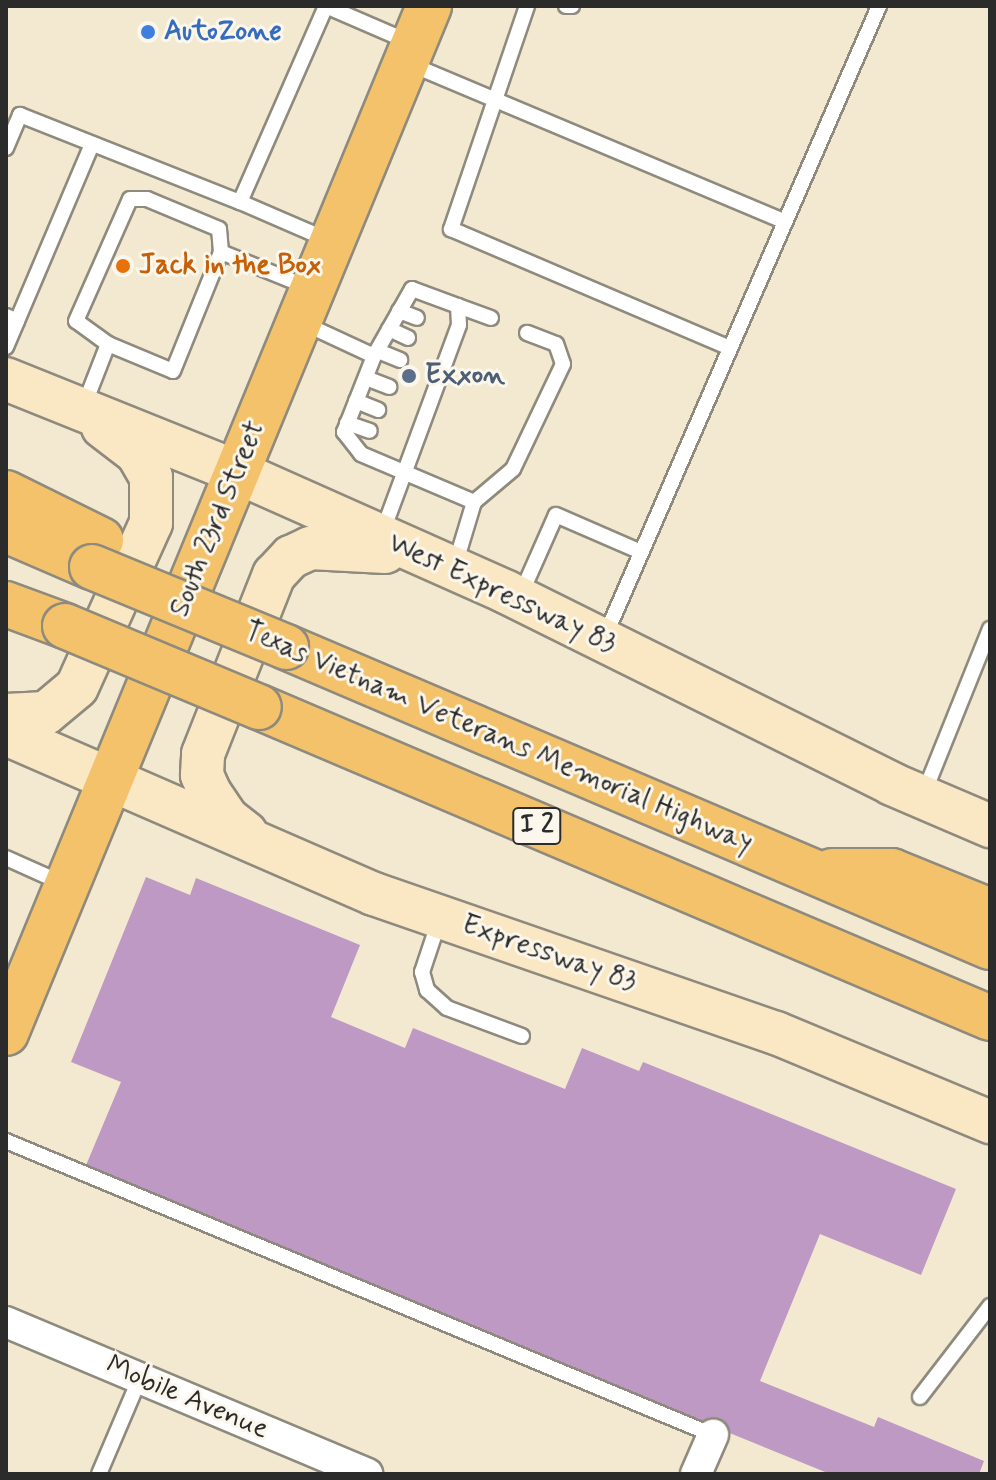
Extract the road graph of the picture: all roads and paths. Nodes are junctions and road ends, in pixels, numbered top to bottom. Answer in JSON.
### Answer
{"nodes":[{"id":1,"x":527,"y":6,"type":"edge"},
{"id":2,"x":879,"y":6,"type":"edge"},
{"id":3,"x":416,"y":37,"type":"edge"},
{"id":4,"x":495,"y":100,"type":"junction"},
{"id":5,"x":7,"y":144,"type":"edge"},
{"id":6,"x":92,"y":144,"type":"junction"},
{"id":7,"x":240,"y":202,"type":"junction"},
{"id":8,"x":785,"y":222,"type":"junction"},
{"id":9,"x":332,"y":241,"type":"junction"},
{"id":10,"x":221,"y":252,"type":"junction"},
{"id":11,"x":306,"y":305,"type":"junction"},
{"id":12,"x":458,"y":306,"type":"junction"},
{"id":13,"x":399,"y":311,"type":"junction"},
{"id":14,"x":417,"y":318,"type":"dead end"},
{"id":15,"x":491,"y":318,"type":"dead end"},
{"id":16,"x":11,"y":319,"type":"edge"},
{"id":17,"x":389,"y":329,"type":"junction"},
{"id":18,"x":527,"y":333,"type":"dead end"},
{"id":19,"x":408,"y":338,"type":"dead end"},
{"id":20,"x":108,"y":344,"type":"junction"},
{"id":21,"x":6,"y":347,"type":"edge"},
{"id":22,"x":730,"y":348,"type":"junction"},
{"id":23,"x":376,"y":353,"type":"junction"},
{"id":24,"x":400,"y":360,"type":"dead end"},
{"id":25,"x":366,"y":378,"type":"junction"},
{"id":26,"x":6,"y":379,"type":"edge"},
{"id":27,"x":389,"y":387,"type":"dead end"},
{"id":28,"x":356,"y":401,"type":"junction"},
{"id":29,"x":79,"y":407,"type":"junction"},
{"id":30,"x":378,"y":410,"type":"dead end"},
{"id":31,"x":347,"y":423,"type":"junction"},
{"id":32,"x":370,"y":431,"type":"dead end"},
{"id":33,"x":237,"y":472,"type":"junction"},
{"id":34,"x":403,"y":472,"type":"junction"},
{"id":35,"x":6,"y":493,"type":"edge"},
{"id":36,"x":474,"y":502,"type":"junction"},
{"id":37,"x":6,"y":530,"type":"edge"},
{"id":38,"x":380,"y":537,"type":"junction"},
{"id":39,"x":641,"y":552,"type":"junction"},
{"id":40,"x":96,"y":554,"type":"junction"},
{"id":41,"x":440,"y":564,"type":"junction"},
{"id":42,"x":520,"y":598,"type":"junction"},
{"id":43,"x":6,"y":604,"type":"edge"},
{"id":44,"x":990,"y":629,"type":"edge"},
{"id":45,"x":603,"y":640,"type":"junction"},
{"id":46,"x":6,"y":715,"type":"edge"},
{"id":47,"x":6,"y":734,"type":"edge"},
{"id":48,"x":110,"y":781,"type":"junction"},
{"id":49,"x":922,"y":797,"type":"junction"},
{"id":50,"x":990,"y":826,"type":"edge"},
{"id":51,"x":265,"y":848,"type":"junction"},
{"id":52,"x":6,"y":858,"type":"edge"},
{"id":53,"x":811,"y":871,"type":"junction"},
{"id":54,"x":67,"y":885,"type":"junction"},
{"id":55,"x":990,"y":911,"type":"edge"},
{"id":56,"x":440,"y":917,"type":"junction"},
{"id":57,"x":815,"y":945,"type":"junction"},
{"id":58,"x":990,"y":947,"type":"edge"},
{"id":59,"x":990,"y":1018,"type":"edge"},
{"id":60,"x":6,"y":1033,"type":"edge"},
{"id":61,"x":522,"y":1036,"type":"dead end"},
{"id":62,"x":990,"y":1041,"type":"edge"},
{"id":63,"x":990,"y":1122,"type":"edge"},
{"id":64,"x":6,"y":1141,"type":"edge"},
{"id":65,"x":990,"y":1306,"type":"edge"},
{"id":66,"x":6,"y":1322,"type":"edge"},
{"id":67,"x":140,"y":1378,"type":"junction"},
{"id":68,"x":920,"y":1397,"type":"dead end"},
{"id":69,"x":713,"y":1435,"type":"joint"},
{"id":70,"x":99,"y":1474,"type":"edge"},
{"id":71,"x":367,"y":1474,"type":"edge"},
{"id":72,"x":696,"y":1474,"type":"edge"}],
"edges":[{"from":1,"to":4,"type":"lane"},
{"from":2,"to":8,"type":"lane"},
{"from":3,"to":4,"type":"lane"},
{"from":3,"to":7,"type":"lane"},
{"from":3,"to":9,"type":"main road","name":"South 23rd Street"},
{"from":4,"to":8,"type":"lane"},
{"from":4,"to":22,"type":"lane"},
{"from":5,"to":6,"type":"lane"},
{"from":6,"to":7,"type":"lane"},
{"from":6,"to":16,"type":"lane"},
{"from":7,"to":9,"type":"lane"},
{"from":8,"to":22,"type":"lane"},
{"from":9,"to":11,"type":"main road","name":"South 23rd Street"},
{"from":10,"to":11,"type":"lane"},
{"from":10,"to":20,"type":"lane"},
{"from":10,"to":20,"type":"lane"},
{"from":11,"to":23,"type":"lane"},
{"from":11,"to":33,"type":"main road","name":"South 23rd Street"},
{"from":12,"to":13,"type":"lane"},
{"from":12,"to":15,"type":"lane"},
{"from":12,"to":34,"type":"lane"},
{"from":13,"to":14,"type":"lane"},
{"from":13,"to":17,"type":"lane"},
{"from":16,"to":21,"type":"lane"},
{"from":17,"to":19,"type":"lane"},
{"from":17,"to":23,"type":"lane"},
{"from":18,"to":36,"type":"lane"},
{"from":20,"to":29,"type":"lane"},
{"from":22,"to":39,"type":"lane"},
{"from":23,"to":24,"type":"lane"},
{"from":23,"to":25,"type":"lane"},
{"from":25,"to":27,"type":"lane"},
{"from":25,"to":28,"type":"lane"},
{"from":26,"to":29,"type":"main road","name":"West Expressway 83"},
{"from":28,"to":30,"type":"lane"},
{"from":28,"to":31,"type":"lane"},
{"from":29,"to":33,"type":"main road","name":"West Expressway 83"},
{"from":29,"to":46,"type":"main road"},
{"from":31,"to":32,"type":"lane"},
{"from":31,"to":34,"type":"lane"},
{"from":33,"to":38,"type":"main road","name":"West Expressway 83"},
{"from":33,"to":48,"type":"main road","name":"South 23rd Street"},
{"from":34,"to":36,"type":"lane"},
{"from":34,"to":38,"type":"lane"},
{"from":35,"to":40,"type":"main road"},
{"from":36,"to":41,"type":"lane"},
{"from":37,"to":40,"type":"main road"},
{"from":38,"to":41,"type":"main road","name":"West Expressway 83"},
{"from":39,"to":42,"type":"lane"},
{"from":39,"to":45,"type":"lane"},
{"from":40,"to":53,"type":"main road","name":"Texas Vietnam Veterans Memorial Highway","number":"I 2"},
{"from":41,"to":42,"type":"main road","name":"West Expressway 83"},
{"from":41,"to":51,"type":"main road"},
{"from":42,"to":45,"type":"main road","name":"West Expressway 83"},
{"from":43,"to":57,"type":"main road","number":"I 2","bridge":true},
{"from":44,"to":49,"type":"lane"},
{"from":45,"to":49,"type":"main road","name":"West Expressway 83"},
{"from":47,"to":48,"type":"main road","name":"Expressway 83"},
{"from":48,"to":51,"type":"main road","name":"Expressway 83"},
{"from":48,"to":54,"type":"main road","name":"South 23rd Street"},
{"from":49,"to":50,"type":"main road","name":"West Expressway 83"},
{"from":51,"to":56,"type":"main road","name":"Expressway 83"},
{"from":52,"to":54,"type":"lane"},
{"from":53,"to":55,"type":"main road"},
{"from":53,"to":58,"type":"main road","name":"Texas Vietnam Veterans Memorial Highway","number":"I 2"},
{"from":54,"to":60,"type":"main road","name":"South 23rd Street"},
{"from":56,"to":61,"type":"lane"},
{"from":56,"to":63,"type":"main road","name":"Expressway 83"},
{"from":57,"to":59,"type":"main road","number":"I 2"},
{"from":57,"to":62,"type":"main road"},
{"from":64,"to":69,"type":"lane"},
{"from":65,"to":68,"type":"lane"},
{"from":66,"to":67,"type":"street","name":"Mobile Avenue"},
{"from":67,"to":70,"type":"lane"},
{"from":67,"to":71,"type":"street","name":"Mobile Avenue"},
{"from":69,"to":72,"type":"street"}]}
